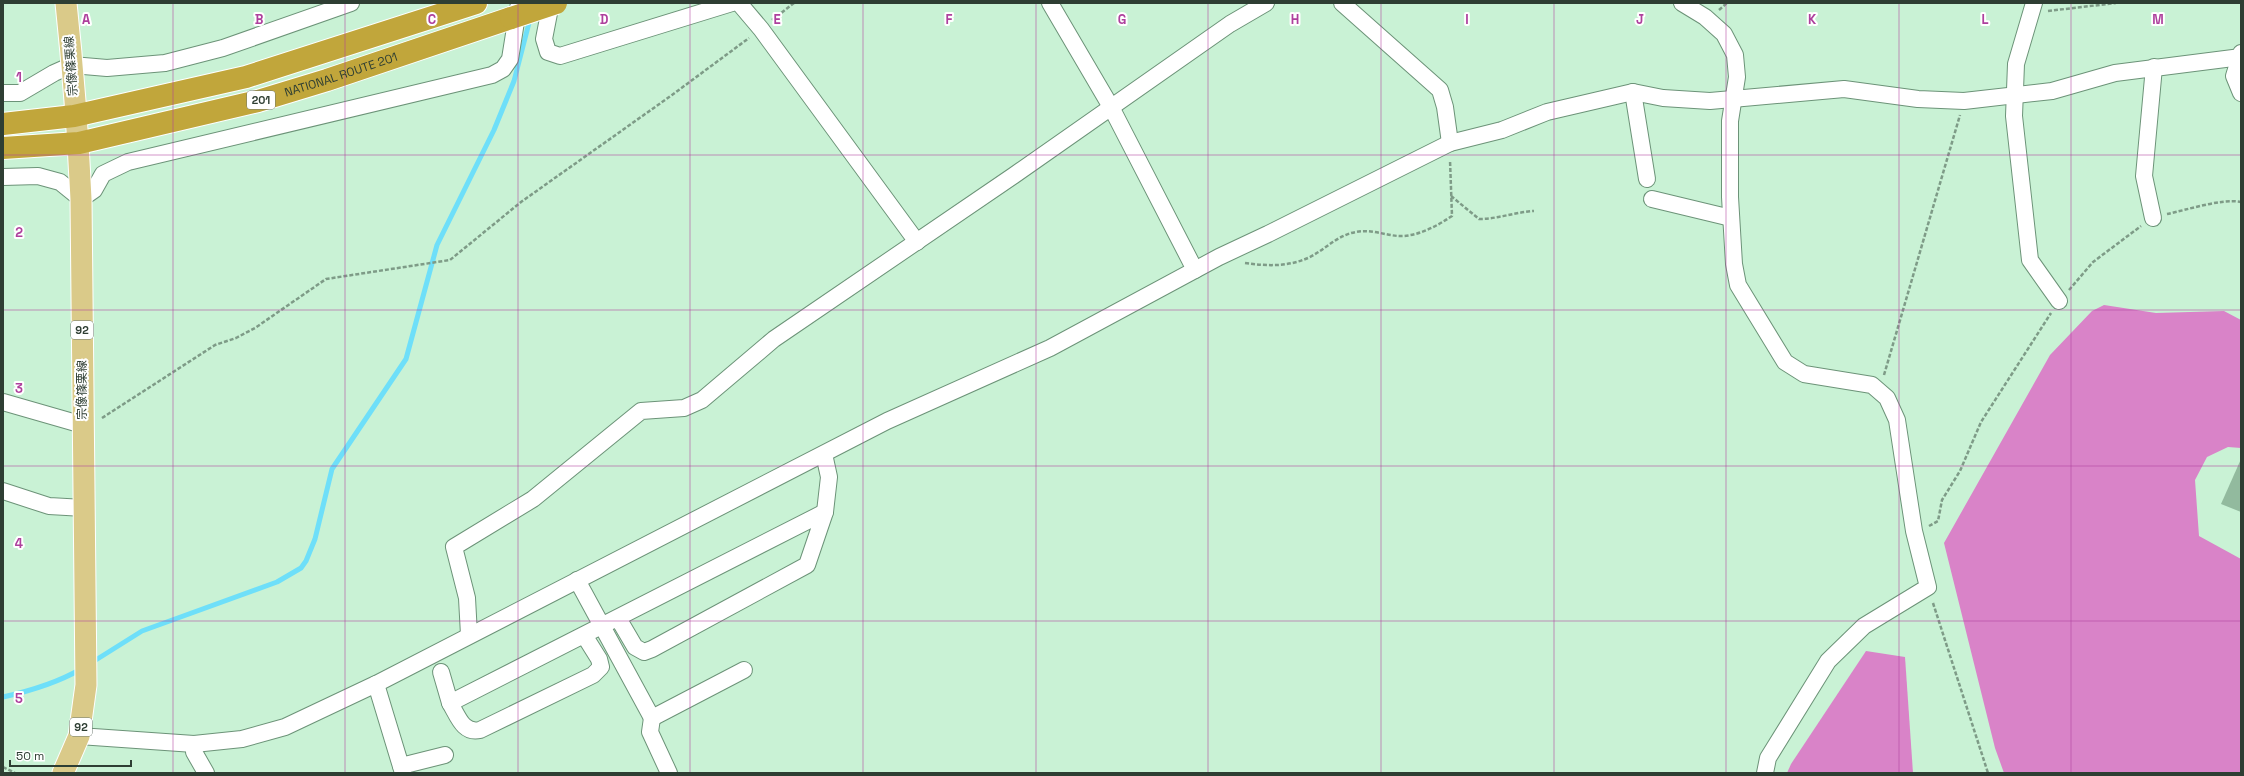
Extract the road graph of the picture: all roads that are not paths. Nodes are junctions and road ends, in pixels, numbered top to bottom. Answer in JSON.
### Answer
{"nodes":[{"id":1,"x":66,"y":3,"type":"edge"},
{"id":2,"x":351,"y":3,"type":"edge"},
{"id":3,"x":476,"y":3,"type":"edge"},
{"id":4,"x":551,"y":3,"type":"edge"},
{"id":5,"x":556,"y":3,"type":"edge"},
{"id":6,"x":732,"y":3,"type":"edge"},
{"id":7,"x":739,"y":3,"type":"edge"},
{"id":8,"x":1050,"y":3,"type":"edge"},
{"id":9,"x":1266,"y":3,"type":"edge"},
{"id":10,"x":1342,"y":3,"type":"edge"},
{"id":11,"x":1682,"y":3,"type":"edge"},
{"id":12,"x":2033,"y":5,"type":"edge"},
{"id":13,"x":515,"y":10,"type":"edge"},
{"id":14,"x":2241,"y":56,"type":"edge"},
{"id":15,"x":72,"y":65,"type":"junction"},
{"id":16,"x":2154,"y":67,"type":"junction"},
{"id":17,"x":1633,"y":92,"type":"junction"},
{"id":18,"x":3,"y":93,"type":"edge"},
{"id":19,"x":2241,"y":93,"type":"edge"},
{"id":20,"x":2014,"y":95,"type":"junction"},
{"id":21,"x":1732,"y":98,"type":"junction"},
{"id":22,"x":1110,"y":107,"type":"junction"},
{"id":23,"x":74,"y":116,"type":"junction"},
{"id":24,"x":3,"y":124,"type":"edge"},
{"id":25,"x":79,"y":143,"type":"junction"},
{"id":26,"x":1450,"y":144,"type":"junction"},
{"id":27,"x":3,"y":148,"type":"edge"},
{"id":28,"x":3,"y":177,"type":"edge"},
{"id":29,"x":1647,"y":180,"type":"dead end"},
{"id":30,"x":81,"y":199,"type":"junction"},
{"id":31,"x":1652,"y":199,"type":"dead end"},
{"id":32,"x":1730,"y":218,"type":"junction"},
{"id":33,"x":2153,"y":218,"type":"road end"},
{"id":34,"x":917,"y":242,"type":"junction"},
{"id":35,"x":1196,"y":270,"type":"junction"},
{"id":36,"x":2059,"y":301,"type":"road end"},
{"id":37,"x":3,"y":402,"type":"edge"},
{"id":38,"x":83,"y":425,"type":"junction"},
{"id":39,"x":824,"y":454,"type":"junction"},
{"id":40,"x":3,"y":491,"type":"edge"},
{"id":41,"x":84,"y":508,"type":"junction"},
{"id":42,"x":825,"y":512,"type":"junction"},
{"id":43,"x":577,"y":580,"type":"junction"},
{"id":44,"x":618,"y":618,"type":"junction"},
{"id":45,"x":602,"y":626,"type":"junction"},
{"id":46,"x":469,"y":635,"type":"junction"},
{"id":47,"x":584,"y":635,"type":"junction"},
{"id":48,"x":744,"y":670,"type":"dead end"},
{"id":49,"x":441,"y":672,"type":"dead end"},
{"id":50,"x":376,"y":684,"type":"junction"},
{"id":51,"x":450,"y":703,"type":"junction"},
{"id":52,"x":652,"y":718,"type":"junction"},
{"id":53,"x":79,"y":736,"type":"junction"},
{"id":54,"x":194,"y":744,"type":"junction"},
{"id":55,"x":444,"y":755,"type":"dead end"},
{"id":56,"x":402,"y":770,"type":"edge"},
{"id":57,"x":63,"y":773,"type":"edge"},
{"id":58,"x":206,"y":773,"type":"edge"},
{"id":59,"x":669,"y":773,"type":"edge"},
{"id":60,"x":1765,"y":773,"type":"edge"}],
"edges":[{"from":1,"to":15,"type":"main road","name":"宗像篠栗線","number":"92"},
{"from":2,"to":15,"type":"street"},
{"from":3,"to":23,"type":"highway","number":"201"},
{"from":4,"to":6,"type":"street"},
{"from":5,"to":13,"type":"highway","name":"NATIONAL ROUTE 201","number":"201","bridge":true},
{"from":7,"to":34,"type":"street"},
{"from":8,"to":22,"type":"street"},
{"from":9,"to":22,"type":"street"},
{"from":10,"to":26,"type":"street"},
{"from":11,"to":21,"type":"street"},
{"from":12,"to":20,"type":"street"},
{"from":13,"to":25,"type":"highway","name":"NATIONAL ROUTE 201","number":"201"},
{"from":13,"to":30,"type":"street"},
{"from":14,"to":16,"type":"street"},
{"from":14,"to":19,"type":"street"},
{"from":15,"to":18,"type":"street"},
{"from":15,"to":23,"type":"main road","name":"宗像篠栗線","number":"92"},
{"from":16,"to":20,"type":"street"},
{"from":16,"to":33,"type":"street"},
{"from":17,"to":21,"type":"street"},
{"from":17,"to":26,"type":"street"},
{"from":17,"to":29,"type":"street"},
{"from":20,"to":21,"type":"street"},
{"from":20,"to":36,"type":"street"},
{"from":21,"to":32,"type":"street"},
{"from":22,"to":34,"type":"street"},
{"from":22,"to":35,"type":"street"},
{"from":23,"to":24,"type":"highway","number":"201"},
{"from":23,"to":25,"type":"main road","name":"宗像篠栗線","number":"92"},
{"from":25,"to":27,"type":"highway","name":"NATIONAL ROUTE 201","number":"201"},
{"from":25,"to":30,"type":"main road","name":"宗像篠栗線","number":"92"},
{"from":26,"to":35,"type":"street"},
{"from":28,"to":30,"type":"street"},
{"from":30,"to":38,"type":"main road","name":"宗像篠栗線","number":"92"},
{"from":31,"to":32,"type":"street"},
{"from":32,"to":60,"type":"street"},
{"from":34,"to":46,"type":"street"},
{"from":35,"to":39,"type":"street"},
{"from":37,"to":38,"type":"street"},
{"from":38,"to":41,"type":"main road","name":"宗像篠栗線","number":"92"},
{"from":39,"to":42,"type":"street"},
{"from":39,"to":43,"type":"street"},
{"from":40,"to":41,"type":"street"},
{"from":41,"to":53,"type":"main road","name":"宗像篠栗線","number":"92"},
{"from":42,"to":44,"type":"street"},
{"from":42,"to":44,"type":"street"},
{"from":43,"to":45,"type":"street"},
{"from":43,"to":46,"type":"street"},
{"from":44,"to":45,"type":"street"},
{"from":45,"to":47,"type":"street"},
{"from":45,"to":52,"type":"street"},
{"from":46,"to":50,"type":"street"},
{"from":47,"to":51,"type":"street"},
{"from":47,"to":51,"type":"street"},
{"from":48,"to":52,"type":"street"},
{"from":49,"to":51,"type":"street"},
{"from":50,"to":54,"type":"street"},
{"from":50,"to":56,"type":"street"},
{"from":52,"to":59,"type":"street"},
{"from":53,"to":54,"type":"street"},
{"from":53,"to":57,"type":"main road","name":"宗像篠栗線","number":"92"},
{"from":54,"to":58,"type":"street"},
{"from":55,"to":56,"type":"street"}]}
